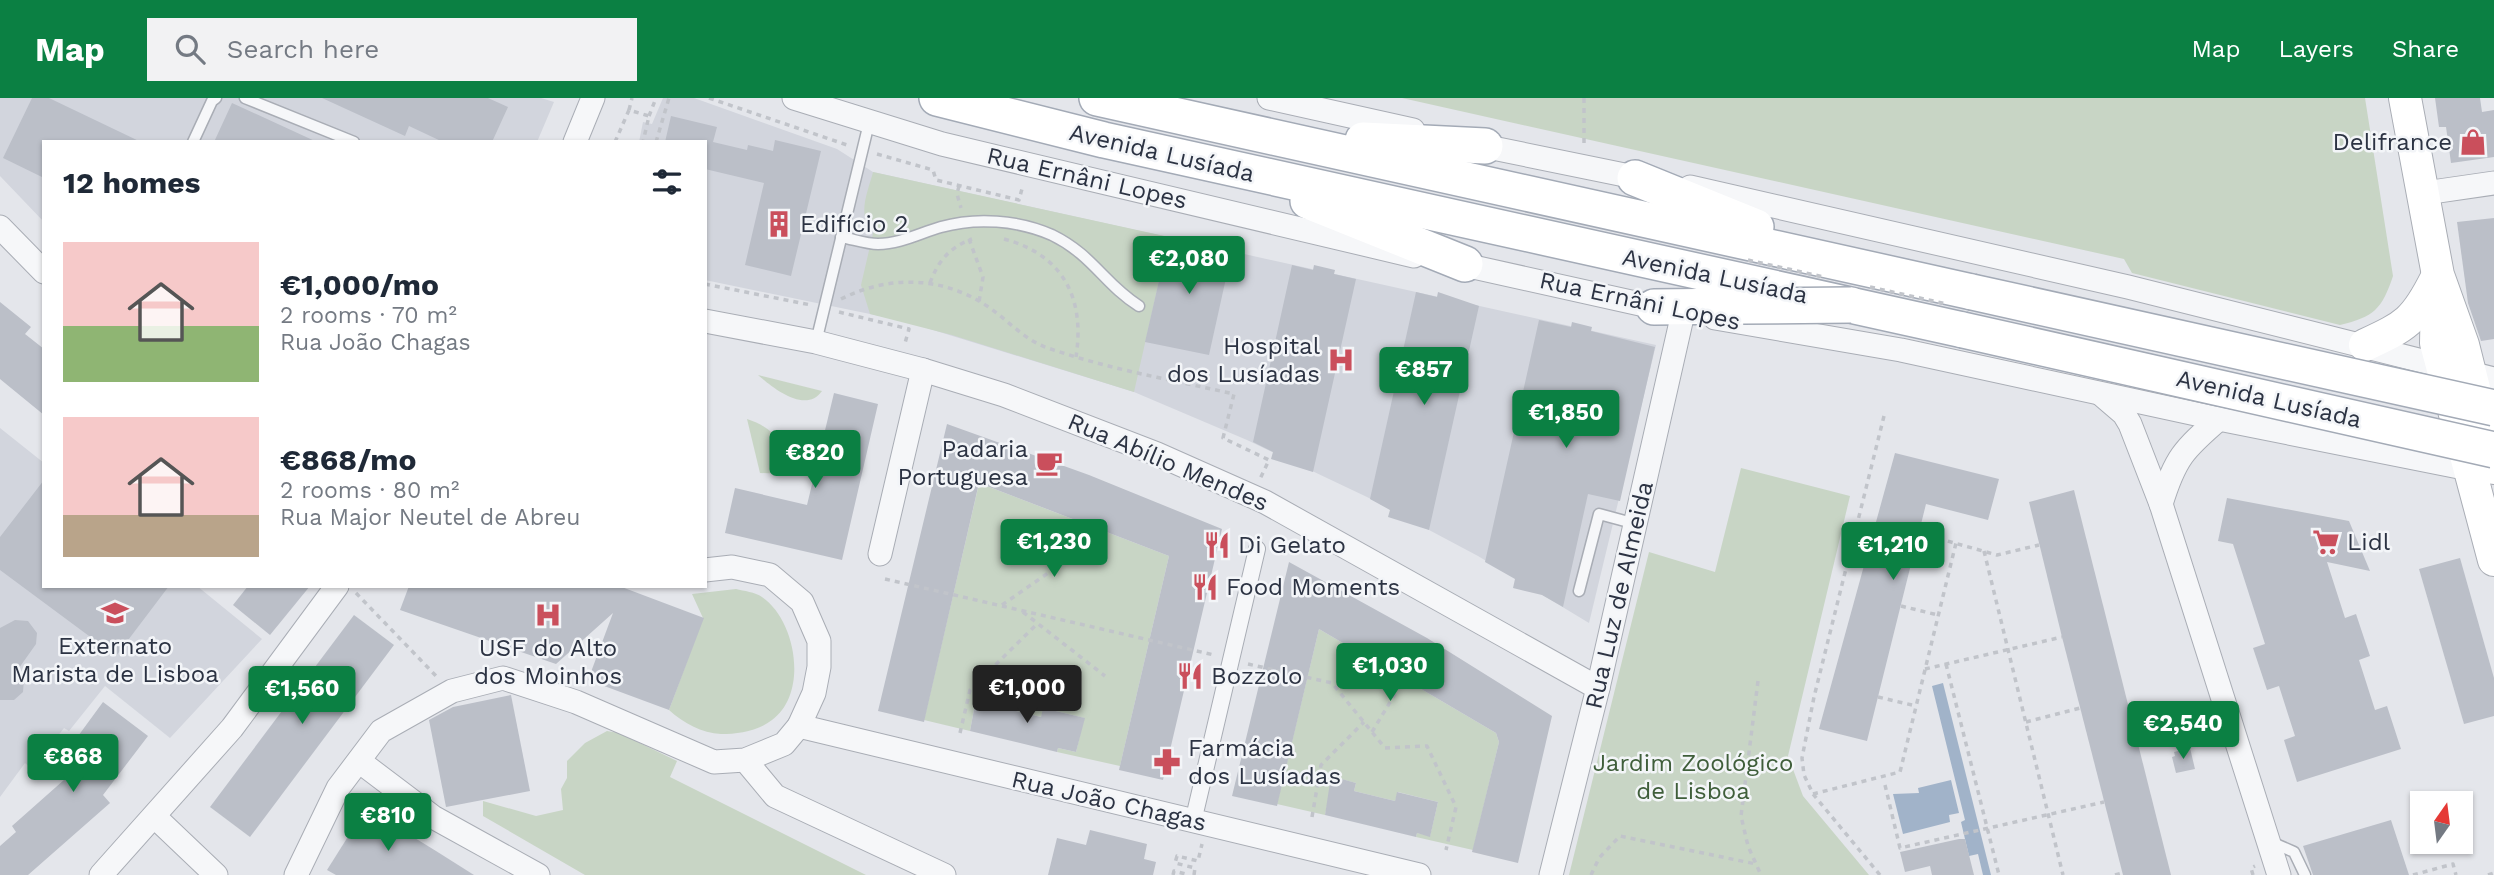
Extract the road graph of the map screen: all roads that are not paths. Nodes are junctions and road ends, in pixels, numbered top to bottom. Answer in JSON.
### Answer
{"nodes":[{"id":1,"x":216,"y":98,"type":"edge"},
{"id":2,"x":245,"y":98,"type":"edge"},
{"id":3,"x":593,"y":98,"type":"edge"},
{"id":4,"x":794,"y":98,"type":"edge"},
{"id":5,"x":937,"y":98,"type":"edge"},
{"id":6,"x":1097,"y":98,"type":"edge"},
{"id":7,"x":1269,"y":98,"type":"edge"},
{"id":8,"x":2404,"y":98,"type":"edge"},
{"id":9,"x":869,"y":123,"type":"junction"},
{"id":10,"x":1244,"y":131,"type":"junction"},
{"id":11,"x":193,"y":140,"type":"edge"},
{"id":12,"x":349,"y":140,"type":"edge"},
{"id":13,"x":576,"y":140,"type":"edge"},
{"id":14,"x":1485,"y":146,"type":"junction"},
{"id":15,"x":1244,"y":172,"type":"junction"},
{"id":16,"x":1635,"y":178,"type":"junction"},
{"id":17,"x":2494,"y":183,"type":"edge"},
{"id":18,"x":2425,"y":193,"type":"junction"},
{"id":19,"x":0,"y":227,"type":"edge"},
{"id":20,"x":1754,"y":236,"type":"junction"},
{"id":21,"x":841,"y":237,"type":"junction"},
{"id":22,"x":1465,"y":264,"type":"junction"},
{"id":23,"x":42,"y":270,"type":"edge"},
{"id":24,"x":2438,"y":275,"type":"junction"},
{"id":25,"x":1743,"y":294,"type":"junction"},
{"id":26,"x":1139,"y":306,"type":"dead end"},
{"id":27,"x":1669,"y":310,"type":"junction"},
{"id":28,"x":707,"y":321,"type":"edge"},
{"id":29,"x":2310,"y":332,"type":"junction"},
{"id":30,"x":816,"y":342,"type":"junction"},
{"id":31,"x":2365,"y":345,"type":"junction"},
{"id":32,"x":923,"y":370,"type":"junction"},
{"id":33,"x":2468,"y":372,"type":"edge"},
{"id":34,"x":2101,"y":394,"type":"junction"},
{"id":35,"x":2494,"y":408,"type":"edge"},
{"id":36,"x":2219,"y":419,"type":"junction"},
{"id":37,"x":2255,"y":425,"type":"junction"},
{"id":38,"x":2488,"y":465,"type":"edge"},
{"id":39,"x":2161,"y":503,"type":"junction"},
{"id":40,"x":1636,"y":524,"type":"junction"},
{"id":41,"x":1257,"y":549,"type":"dead end"},
{"id":42,"x":880,"y":554,"type":"dead end"},
{"id":43,"x":2494,"y":560,"type":"edge"},
{"id":44,"x":707,"y":570,"type":"edge"},
{"id":45,"x":336,"y":588,"type":"edge"},
{"id":46,"x":1579,"y":591,"type":"dead end"},
{"id":47,"x":1598,"y":688,"type":"junction"},
{"id":48,"x":799,"y":726,"type":"junction"},
{"id":49,"x":745,"y":760,"type":"junction"},
{"id":50,"x":359,"y":761,"type":"junction"},
{"id":51,"x":1196,"y":809,"type":"dead end"},
{"id":52,"x":155,"y":817,"type":"junction"},
{"id":53,"x":2268,"y":841,"type":"junction"},
{"id":54,"x":101,"y":875,"type":"edge"},
{"id":55,"x":216,"y":875,"type":"edge"},
{"id":56,"x":296,"y":875,"type":"edge"},
{"id":57,"x":538,"y":875,"type":"edge"},
{"id":58,"x":944,"y":875,"type":"edge"},
{"id":59,"x":1419,"y":875,"type":"edge"},
{"id":60,"x":1551,"y":875,"type":"edge"},
{"id":61,"x":2279,"y":875,"type":"edge"},
{"id":62,"x":2305,"y":875,"type":"edge"}],
"edges":[{"from":1,"to":11,"type":"lane"},
{"from":2,"to":12,"type":"lane"},
{"from":3,"to":13,"type":"street"},
{"from":4,"to":9,"type":"street","name":"Rua Ernâni Lopes"},
{"from":5,"to":15,"type":"main road","name":"Avenida Lusíada"},
{"from":6,"to":10,"type":"main road","name":"Avenida Lusíada"},
{"from":7,"to":14,"type":"street"},
{"from":8,"to":18,"type":"main road"},
{"from":9,"to":21,"type":"lane"},
{"from":9,"to":22,"type":"street","name":"Rua Ernâni Lopes"},
{"from":10,"to":14,"type":"main road"},
{"from":10,"to":20,"type":"main road","name":"Avenida Lusíada"},
{"from":14,"to":16,"type":"street"},
{"from":15,"to":22,"type":"main road"},
{"from":15,"to":25,"type":"main road","name":"Avenida Lusíada"},
{"from":16,"to":20,"type":"main road"},
{"from":16,"to":29,"type":"street"},
{"from":17,"to":18,"type":"street"},
{"from":18,"to":24,"type":"main road"},
{"from":19,"to":23,"type":"street"},
{"from":20,"to":35,"type":"main road","name":"Avenida Lusíada","bridge":true},
{"from":21,"to":26,"type":"lane"},
{"from":21,"to":30,"type":"lane"},
{"from":22,"to":27,"type":"street","name":"Rua Ernâni Lopes"},
{"from":24,"to":31,"type":"main road"},
{"from":24,"to":33,"type":"main road"},
{"from":25,"to":27,"type":"main road"},
{"from":25,"to":38,"type":"main road","name":"Avenida Lusíada","bridge":true},
{"from":27,"to":34,"type":"street","name":"Rua Ernâni Lopes"},
{"from":27,"to":40,"type":"street","name":"Rua Luz de Almeida"},
{"from":28,"to":30,"type":"street","name":"Rua Abílio Mendes"},
{"from":29,"to":31,"type":"street"},
{"from":29,"to":37,"type":"street"},
{"from":30,"to":32,"type":"street","name":"Rua Abílio Mendes"},
{"from":31,"to":33,"type":"street"},
{"from":32,"to":42,"type":"street"},
{"from":32,"to":47,"type":"street","name":"Rua Abílio Mendes"},
{"from":33,"to":38,"type":"main road"},
{"from":34,"to":36,"type":"street","name":"Rua Ernâni Lopes"},
{"from":34,"to":39,"type":"street"},
{"from":36,"to":37,"type":"street","name":"Rua Ernâni Lopes"},
{"from":36,"to":39,"type":"street"},
{"from":37,"to":38,"type":"street","name":"Rua Ernâni Lopes"},
{"from":38,"to":43,"type":"main road"},
{"from":39,"to":53,"type":"street"},
{"from":40,"to":46,"type":"lane"},
{"from":40,"to":47,"type":"street","name":"Rua Luz de Almeida"},
{"from":41,"to":51,"type":"street"},
{"from":44,"to":48,"type":"street"},
{"from":45,"to":52,"type":"street"},
{"from":47,"to":60,"type":"street","name":"Rua Luz de Almeida"},
{"from":48,"to":49,"type":"street"},
{"from":48,"to":59,"type":"street","name":"Rua João Chagas"},
{"from":49,"to":50,"type":"street"},
{"from":49,"to":58,"type":"street"},
{"from":50,"to":56,"type":"street"},
{"from":50,"to":57,"type":"street"},
{"from":52,"to":54,"type":"street"},
{"from":52,"to":55,"type":"street"},
{"from":53,"to":61,"type":"street"},
{"from":53,"to":62,"type":"lane"}]}
